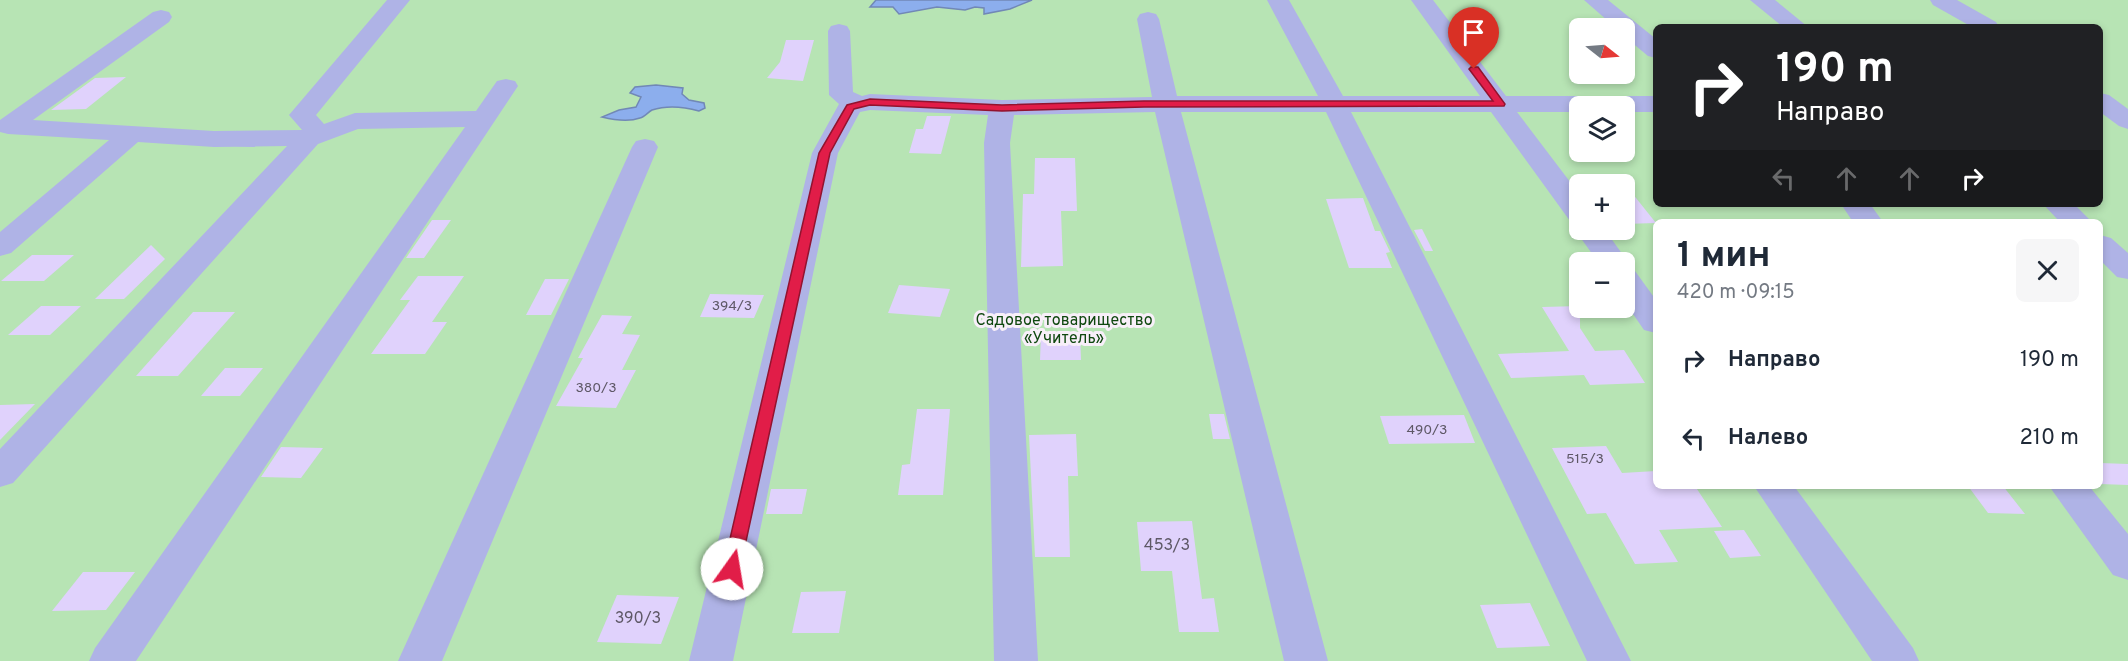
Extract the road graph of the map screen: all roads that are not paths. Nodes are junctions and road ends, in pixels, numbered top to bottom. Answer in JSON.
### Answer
{"nodes":[{"id":1,"x":399,"y":0,"type":"edge"},
{"id":2,"x":1278,"y":0,"type":"edge"},
{"id":3,"x":1422,"y":0,"type":"edge"},
{"id":4,"x":1595,"y":0,"type":"edge"},
{"id":5,"x":1761,"y":0,"type":"edge"},
{"id":6,"x":1941,"y":0,"type":"edge"},
{"id":7,"x":161,"y":17,"type":"dead end"},
{"id":8,"x":1148,"y":19,"type":"dead end"},
{"id":9,"x":1793,"y":24,"type":"edge"},
{"id":10,"x":1983,"y":24,"type":"edge"},
{"id":11,"x":839,"y":31,"type":"dead end"},
{"id":12,"x":1653,"y":48,"type":"edge"},
{"id":13,"x":506,"y":86,"type":"dead end"},
{"id":14,"x":2111,"y":102,"type":"edge"},
{"id":15,"x":1166,"y":104,"type":"junction"},
{"id":16,"x":1335,"y":104,"type":"junction"},
{"id":17,"x":1500,"y":104,"type":"junction"},
{"id":18,"x":1653,"y":104,"type":"edge"},
{"id":19,"x":859,"y":105,"type":"junction"},
{"id":20,"x":1002,"y":108,"type":"junction"},
{"id":21,"x":483,"y":120,"type":"junction"},
{"id":22,"x":2128,"y":121,"type":"edge"},
{"id":23,"x":4,"y":126,"type":"edge"},
{"id":24,"x":132,"y":134,"type":"junction"},
{"id":25,"x":314,"y":136,"type":"junction"},
{"id":26,"x":645,"y":147,"type":"dead end"},
{"id":27,"x":1569,"y":200,"type":"edge"},
{"id":28,"x":2060,"y":207,"type":"edge"},
{"id":29,"x":2074,"y":219,"type":"edge"},
{"id":30,"x":0,"y":247,"type":"edge"},
{"id":31,"x":2103,"y":247,"type":"edge"},
{"id":32,"x":2128,"y":270,"type":"edge"},
{"id":33,"x":1635,"y":293,"type":"edge"},
{"id":34,"x":1653,"y":318,"type":"edge"},
{"id":35,"x":0,"y":473,"type":"edge"},
{"id":36,"x":1775,"y":489,"type":"edge"},
{"id":37,"x":2070,"y":489,"type":"edge"},
{"id":38,"x":2128,"y":564,"type":"edge"},
{"id":39,"x":111,"y":661,"type":"edge"},
{"id":40,"x":420,"y":661,"type":"edge"},
{"id":41,"x":711,"y":661,"type":"edge"},
{"id":42,"x":1017,"y":661,"type":"edge"},
{"id":43,"x":1306,"y":661,"type":"edge"},
{"id":44,"x":1609,"y":661,"type":"edge"},
{"id":45,"x":1898,"y":661,"type":"edge"}],
"edges":[{"from":1,"to":25,"type":"lane"},
{"from":2,"to":16,"type":"lane"},
{"from":3,"to":17,"type":"lane"},
{"from":4,"to":12,"type":"lane"},
{"from":5,"to":9,"type":"lane"},
{"from":6,"to":10,"type":"lane"},
{"from":7,"to":23,"type":"lane"},
{"from":8,"to":15,"type":"lane"},
{"from":11,"to":19,"type":"lane"},
{"from":13,"to":21,"type":"lane"},
{"from":14,"to":22,"type":"lane"},
{"from":15,"to":16,"type":"lane"},
{"from":15,"to":20,"type":"lane"},
{"from":15,"to":43,"type":"lane"},
{"from":16,"to":17,"type":"lane"},
{"from":16,"to":44,"type":"lane"},
{"from":17,"to":18,"type":"lane"},
{"from":17,"to":27,"type":"lane"},
{"from":19,"to":20,"type":"lane"},
{"from":19,"to":41,"type":"lane"},
{"from":20,"to":42,"type":"lane"},
{"from":21,"to":25,"type":"lane"},
{"from":21,"to":39,"type":"lane"},
{"from":23,"to":24,"type":"lane"},
{"from":24,"to":25,"type":"lane"},
{"from":24,"to":30,"type":"lane"},
{"from":25,"to":35,"type":"lane"},
{"from":26,"to":40,"type":"lane"},
{"from":28,"to":29,"type":"lane"},
{"from":31,"to":32,"type":"lane"},
{"from":33,"to":34,"type":"lane"},
{"from":36,"to":45,"type":"lane"},
{"from":37,"to":38,"type":"lane"}]}
